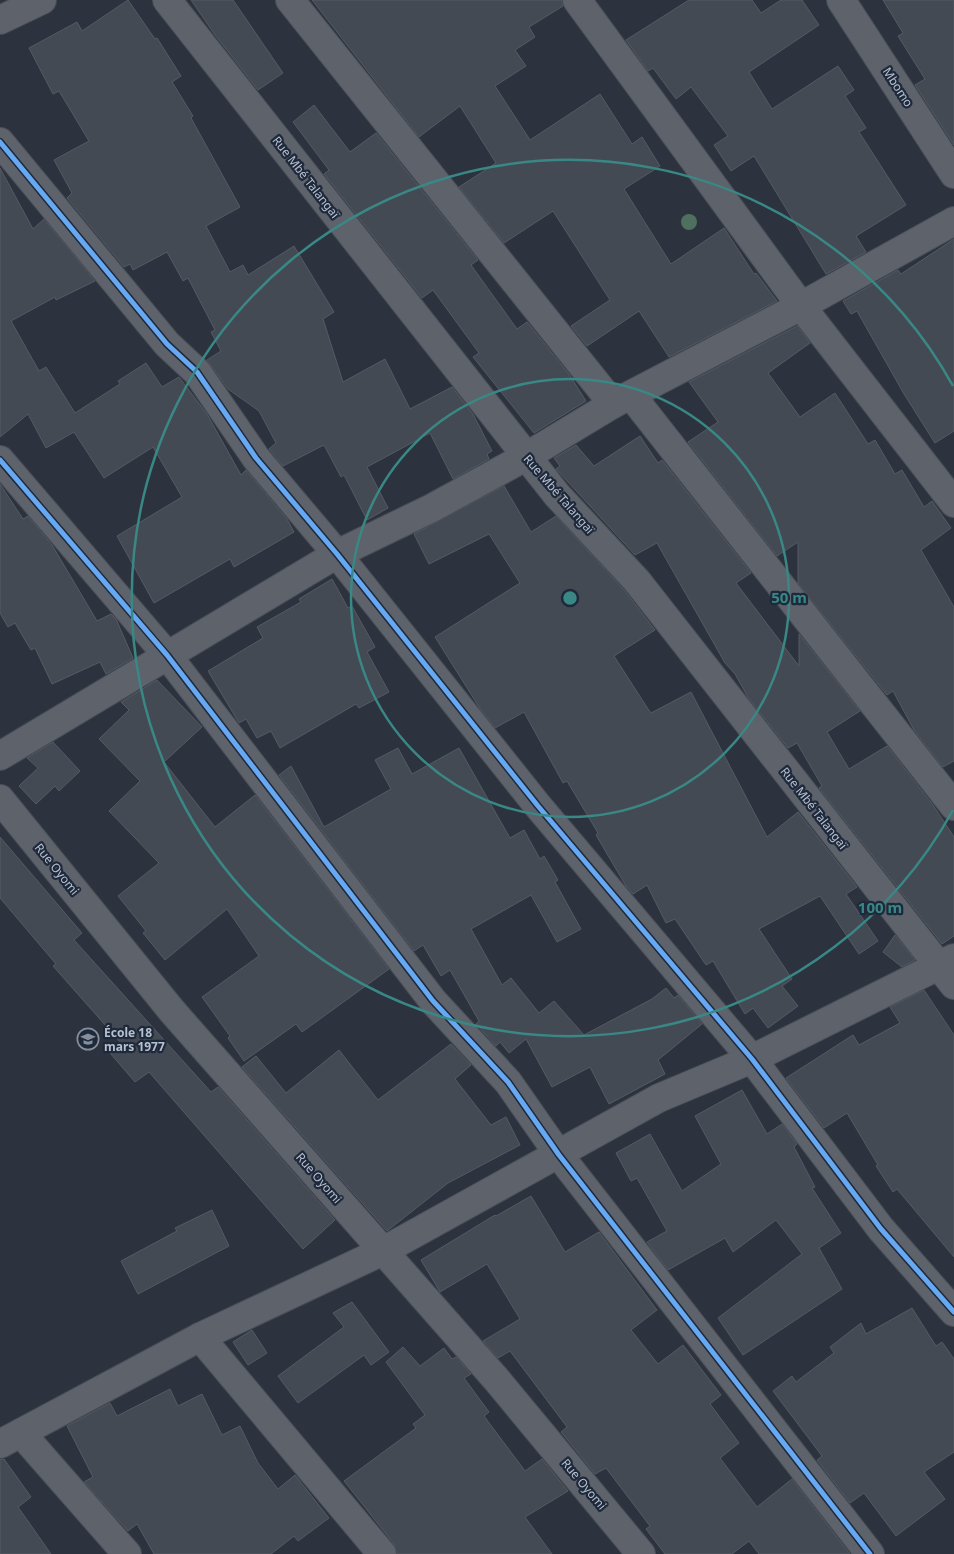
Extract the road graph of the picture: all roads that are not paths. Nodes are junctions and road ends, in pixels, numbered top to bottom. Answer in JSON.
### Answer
{"nodes":[{"id":1,"x":42,"y":0,"type":"edge"},
{"id":2,"x":167,"y":0,"type":"edge"},
{"id":3,"x":290,"y":0,"type":"edge"},
{"id":4,"x":577,"y":0,"type":"edge"},
{"id":5,"x":841,"y":0,"type":"edge"},
{"id":6,"x":0,"y":20,"type":"edge"},
{"id":7,"x":0,"y":142,"type":"edge"},
{"id":8,"x":954,"y":174,"type":"edge"},
{"id":9,"x":954,"y":221,"type":"edge"},
{"id":10,"x":801,"y":306,"type":"junction"},
{"id":11,"x":622,"y":400,"type":"junction"},
{"id":12,"x":527,"y":456,"type":"junction"},
{"id":13,"x":0,"y":460,"type":"edge"},
{"id":14,"x":954,"y":503,"type":"edge"},
{"id":15,"x":337,"y":554,"type":"junction"},
{"id":16,"x":167,"y":654,"type":"junction"},
{"id":17,"x":0,"y":756,"type":"edge"},
{"id":18,"x":0,"y":799,"type":"edge"},
{"id":19,"x":954,"y":806,"type":"edge"},
{"id":20,"x":949,"y":969,"type":"edge"},
{"id":21,"x":752,"y":1059,"type":"junction"},
{"id":22,"x":559,"y":1155,"type":"junction"},
{"id":23,"x":383,"y":1251,"type":"junction"},
{"id":24,"x":954,"y":1312,"type":"edge"},
{"id":25,"x":200,"y":1337,"type":"junction"},
{"id":26,"x":11,"y":1438,"type":"edge"},
{"id":27,"x":127,"y":1554,"type":"edge"},
{"id":28,"x":382,"y":1554,"type":"edge"},
{"id":29,"x":641,"y":1554,"type":"edge"},
{"id":30,"x":870,"y":1554,"type":"edge"}],
"edges":[{"from":1,"to":6,"type":"street"},
{"from":2,"to":12,"type":"street","name":"Rue Mbé Talangaï"},
{"from":3,"to":11,"type":"street"},
{"from":4,"to":10,"type":"street"},
{"from":5,"to":8,"type":"street","name":"Mbomo"},
{"from":7,"to":15,"type":"street"},
{"from":9,"to":10,"type":"street"},
{"from":10,"to":11,"type":"street"},
{"from":10,"to":14,"type":"street"},
{"from":11,"to":12,"type":"street"},
{"from":11,"to":19,"type":"street"},
{"from":12,"to":15,"type":"street"},
{"from":12,"to":20,"type":"street","name":"Rue Mbé Talangaï"},
{"from":13,"to":16,"type":"street"},
{"from":15,"to":16,"type":"street"},
{"from":15,"to":21,"type":"street"},
{"from":16,"to":17,"type":"street"},
{"from":16,"to":22,"type":"street"},
{"from":18,"to":23,"type":"street","name":"Rue Oyomi"},
{"from":20,"to":21,"type":"street"},
{"from":21,"to":22,"type":"street"},
{"from":21,"to":24,"type":"street"},
{"from":22,"to":23,"type":"street"},
{"from":22,"to":30,"type":"street"},
{"from":23,"to":25,"type":"street"},
{"from":23,"to":29,"type":"street","name":"Rue Oyomi"},
{"from":25,"to":26,"type":"street"},
{"from":25,"to":28,"type":"street"},
{"from":26,"to":27,"type":"street"}]}
